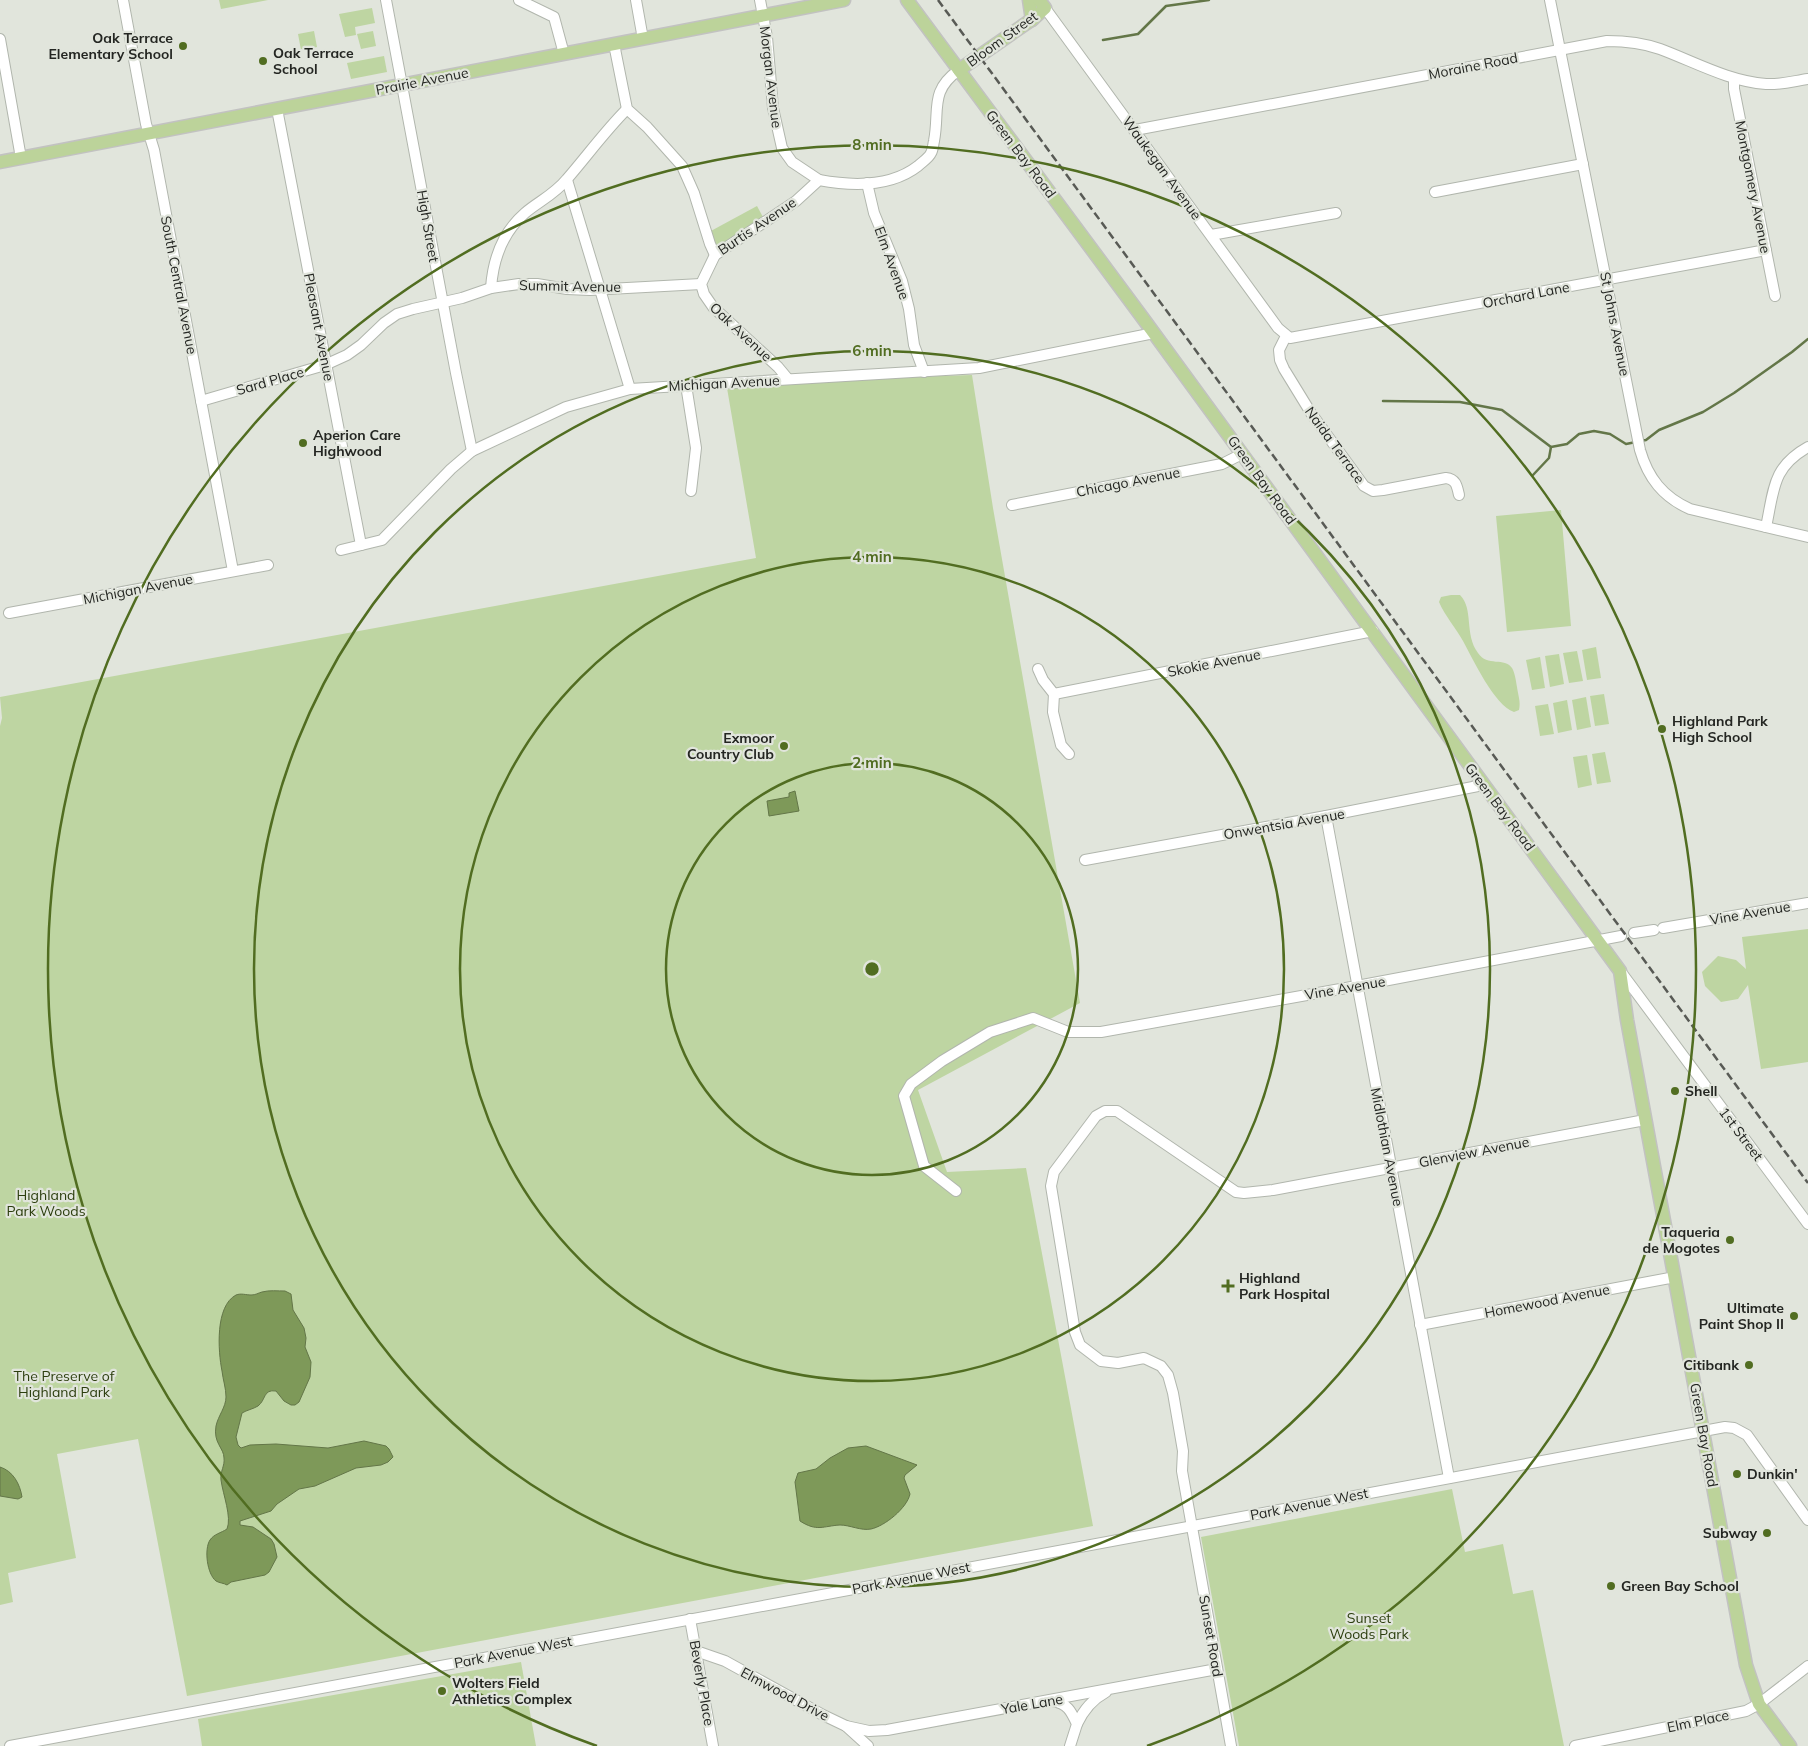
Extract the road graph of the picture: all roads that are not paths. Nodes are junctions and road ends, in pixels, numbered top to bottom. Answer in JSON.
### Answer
{"nodes":[{"id":1,"x":123,"y":0,"type":"edge"},
{"id":2,"x":386,"y":0,"type":"edge"},
{"id":3,"x":518,"y":0,"type":"edge"},
{"id":4,"x":636,"y":0,"type":"edge"},
{"id":5,"x":760,"y":0,"type":"edge"},
{"id":6,"x":844,"y":0,"type":"edge"},
{"id":7,"x":907,"y":0,"type":"edge"},
{"id":8,"x":1029,"y":0,"type":"edge"},
{"id":9,"x":1550,"y":0,"type":"edge"},
{"id":10,"x":1042,"y":4,"type":"edge"},
{"id":11,"x":763,"y":16,"type":"junction"},
{"id":12,"x":1032,"y":20,"type":"junction"},
{"id":13,"x":0,"y":39,"type":"edge"},
{"id":14,"x":643,"y":39,"type":"junction"},
{"id":15,"x":614,"y":44,"type":"junction"},
{"id":16,"x":1560,"y":50,"type":"junction"},
{"id":17,"x":564,"y":54,"type":"junction"},
{"id":18,"x":959,"y":70,"type":"junction"},
{"id":19,"x":1734,"y":78,"type":"junction"},
{"id":20,"x":1808,"y":79,"type":"edge"},
{"id":21,"x":402,"y":85,"type":"junction"},
{"id":22,"x":278,"y":109,"type":"junction"},
{"id":23,"x":627,"y":109,"type":"junction"},
{"id":24,"x":1135,"y":130,"type":"junction"},
{"id":25,"x":148,"y":134,"type":"junction"},
{"id":26,"x":21,"y":158,"type":"junction"},
{"id":27,"x":0,"y":162,"type":"edge"},
{"id":28,"x":1583,"y":164,"type":"junction"},
{"id":29,"x":567,"y":180,"type":"junction"},
{"id":30,"x":819,"y":180,"type":"junction"},
{"id":31,"x":867,"y":183,"type":"junction"},
{"id":32,"x":1435,"y":192,"type":"dead end"},
{"id":33,"x":1336,"y":213,"type":"dead end"},
{"id":34,"x":1211,"y":235,"type":"junction"},
{"id":35,"x":1766,"y":250,"type":"junction"},
{"id":36,"x":715,"y":255,"type":"junction"},
{"id":37,"x":1606,"y":280,"type":"junction"},
{"id":38,"x":701,"y":284,"type":"junction"},
{"id":39,"x":491,"y":288,"type":"junction"},
{"id":40,"x":600,"y":289,"type":"junction"},
{"id":41,"x":1775,"y":296,"type":"dead end"},
{"id":42,"x":443,"y":304,"type":"junction"},
{"id":43,"x":1154,"y":333,"type":"junction"},
{"id":44,"x":1286,"y":336,"type":"junction"},
{"id":45,"x":325,"y":365,"type":"junction"},
{"id":46,"x":924,"y":372,"type":"junction"},
{"id":47,"x":788,"y":379,"type":"junction"},
{"id":48,"x":686,"y":385,"type":"junction"},
{"id":49,"x":630,"y":389,"type":"junction"},
{"id":50,"x":201,"y":401,"type":"junction"},
{"id":51,"x":1808,"y":447,"type":"edge"},
{"id":52,"x":472,"y":451,"type":"junction"},
{"id":53,"x":1242,"y":454,"type":"junction"},
{"id":54,"x":691,"y":491,"type":"dead end"},
{"id":55,"x":1459,"y":495,"type":"dead end"},
{"id":56,"x":1012,"y":504,"type":"dead end"},
{"id":57,"x":1766,"y":527,"type":"junction"},
{"id":58,"x":1808,"y":537,"type":"edge"},
{"id":59,"x":361,"y":545,"type":"junction"},
{"id":60,"x":341,"y":550,"type":"dead end"},
{"id":61,"x":268,"y":565,"type":"dead end"},
{"id":62,"x":232,"y":571,"type":"junction"},
{"id":63,"x":9,"y":613,"type":"dead end"},
{"id":64,"x":1373,"y":631,"type":"junction"},
{"id":65,"x":1038,"y":669,"type":"dead end"},
{"id":66,"x":1054,"y":694,"type":"junction"},
{"id":67,"x":1069,"y":754,"type":"dead end"},
{"id":68,"x":1483,"y":785,"type":"junction"},
{"id":69,"x":1326,"y":816,"type":"junction"},
{"id":70,"x":1085,"y":860,"type":"dead end"},
{"id":71,"x":1808,"y":903,"type":"edge"},
{"id":72,"x":1634,"y":933,"type":"dead end"},
{"id":73,"x":1621,"y":936,"type":"dead end"},
{"id":74,"x":1597,"y":940,"type":"junction"},
{"id":75,"x":1620,"y":971,"type":"junction"},
{"id":76,"x":1357,"y":986,"type":"junction"},
{"id":77,"x":1646,"y":1120,"type":"junction"},
{"id":78,"x":1391,"y":1167,"type":"junction"},
{"id":79,"x":956,"y":1191,"type":"dead end"},
{"id":80,"x":1808,"y":1224,"type":"edge"},
{"id":81,"x":1675,"y":1277,"type":"junction"},
{"id":82,"x":1420,"y":1324,"type":"junction"},
{"id":83,"x":1703,"y":1430,"type":"junction"},
{"id":84,"x":1449,"y":1478,"type":"junction"},
{"id":85,"x":1808,"y":1520,"type":"edge"},
{"id":86,"x":1192,"y":1526,"type":"junction"},
{"id":87,"x":690,"y":1619,"type":"junction"},
{"id":88,"x":696,"y":1651,"type":"junction"},
{"id":89,"x":1808,"y":1666,"type":"edge"},
{"id":90,"x":1217,"y":1669,"type":"junction"},
{"id":91,"x":1109,"y":1690,"type":"junction"},
{"id":92,"x":1049,"y":1700,"type":"junction"},
{"id":93,"x":1759,"y":1704,"type":"junction"},
{"id":94,"x":1077,"y":1724,"type":"junction"},
{"id":95,"x":846,"y":1726,"type":"junction"},
{"id":96,"x":73,"y":1734,"type":"junction"},
{"id":97,"x":1630,"y":1735,"type":"junction"},
{"id":98,"x":10,"y":1746,"type":"edge"},
{"id":99,"x":76,"y":1746,"type":"edge"},
{"id":100,"x":713,"y":1746,"type":"edge"},
{"id":101,"x":868,"y":1746,"type":"edge"},
{"id":102,"x":1070,"y":1746,"type":"edge"},
{"id":103,"x":1231,"y":1746,"type":"edge"},
{"id":104,"x":1575,"y":1746,"type":"edge"},
{"id":105,"x":1632,"y":1746,"type":"edge"},
{"id":106,"x":1790,"y":1746,"type":"edge"}],
"edges":[{"from":1,"to":25,"type":"street","name":"South Central Avenue"},
{"from":2,"to":21,"type":"street","name":"High Street"},
{"from":3,"to":17,"type":"street"},
{"from":4,"to":14,"type":"street"},
{"from":5,"to":11,"type":"street","name":"Morgan Avenue"},
{"from":6,"to":11,"type":"main road","name":"Prairie Avenue"},
{"from":7,"to":18,"type":"main road","name":"Green Bay Road"},
{"from":8,"to":12,"type":"main road"},
{"from":9,"to":16,"type":"street","name":"St Johns Avenue"},
{"from":10,"to":12,"type":"main road","name":"Bloom Street"},
{"from":10,"to":24,"type":"street","name":"Waukegan Avenue"},
{"from":11,"to":14,"type":"main road","name":"Prairie Avenue"},
{"from":11,"to":30,"type":"street","name":"Morgan Avenue"},
{"from":12,"to":18,"type":"main road","name":"Bloom Street"},
{"from":13,"to":26,"type":"street"},
{"from":14,"to":15,"type":"main road","name":"Prairie Avenue"},
{"from":15,"to":17,"type":"main road","name":"Prairie Avenue"},
{"from":15,"to":23,"type":"street"},
{"from":16,"to":19,"type":"street","name":"Moraine Road"},
{"from":16,"to":24,"type":"street","name":"Moraine Road"},
{"from":16,"to":28,"type":"street","name":"St Johns Avenue"},
{"from":17,"to":21,"type":"main road","name":"Prairie Avenue"},
{"from":18,"to":31,"type":"street"},
{"from":18,"to":43,"type":"main road","name":"Green Bay Road"},
{"from":19,"to":20,"type":"street","name":"Moraine Road"},
{"from":19,"to":35,"type":"street","name":"Montgomery Avenue"},
{"from":21,"to":22,"type":"main road","name":"Prairie Avenue"},
{"from":21,"to":42,"type":"street","name":"High Street"},
{"from":22,"to":25,"type":"main road","name":"Prairie Avenue"},
{"from":22,"to":45,"type":"street","name":"Pleasant Avenue"},
{"from":23,"to":29,"type":"street"},
{"from":23,"to":36,"type":"street","name":"Burtis Avenue"},
{"from":24,"to":34,"type":"street","name":"Waukegan Avenue"},
{"from":25,"to":26,"type":"main road","name":"Prairie Avenue"},
{"from":25,"to":50,"type":"street","name":"South Central Avenue"},
{"from":26,"to":27,"type":"main road","name":"Prairie Avenue"},
{"from":28,"to":32,"type":"street"},
{"from":28,"to":37,"type":"street","name":"St Johns Avenue"},
{"from":29,"to":39,"type":"street"},
{"from":29,"to":40,"type":"street"},
{"from":30,"to":31,"type":"street"},
{"from":30,"to":36,"type":"street","name":"Burtis Avenue"},
{"from":31,"to":46,"type":"street","name":"Elm Avenue"},
{"from":33,"to":34,"type":"street"},
{"from":34,"to":44,"type":"street","name":"Waukegan Avenue"},
{"from":35,"to":37,"type":"street","name":"Orchard Lane"},
{"from":35,"to":41,"type":"street","name":"Montgomery Avenue"},
{"from":36,"to":38,"type":"street"},
{"from":37,"to":44,"type":"street","name":"Orchard Lane"},
{"from":37,"to":57,"type":"street","name":"St Johns Avenue"},
{"from":38,"to":40,"type":"street","name":"Summit Avenue"},
{"from":38,"to":47,"type":"street","name":"Oak Avenue"},
{"from":39,"to":40,"type":"street","name":"Summit Avenue"},
{"from":39,"to":42,"type":"street","name":"Summit Avenue"},
{"from":40,"to":49,"type":"street"},
{"from":42,"to":45,"type":"street","name":"Sard Place"},
{"from":42,"to":52,"type":"street","name":"High Street"},
{"from":43,"to":46,"type":"street","name":"Michigan Avenue"},
{"from":43,"to":53,"type":"main road","name":"Green Bay Road"},
{"from":44,"to":55,"type":"street","name":"Naida Terrace"},
{"from":45,"to":50,"type":"street","name":"Sard Place"},
{"from":45,"to":59,"type":"street","name":"Pleasant Avenue"},
{"from":46,"to":47,"type":"street","name":"Michigan Avenue"},
{"from":47,"to":48,"type":"street","name":"Michigan Avenue"},
{"from":48,"to":49,"type":"street","name":"Michigan Avenue"},
{"from":48,"to":54,"type":"street"},
{"from":49,"to":52,"type":"street","name":"Michigan Avenue"},
{"from":50,"to":62,"type":"street","name":"South Central Avenue"},
{"from":51,"to":57,"type":"street"},
{"from":52,"to":59,"type":"street","name":"Michigan Avenue"},
{"from":53,"to":56,"type":"street","name":"Chicago Avenue"},
{"from":53,"to":64,"type":"main road","name":"Green Bay Road"},
{"from":57,"to":58,"type":"street","name":"St Johns Avenue"},
{"from":59,"to":60,"type":"street","name":"Michigan Avenue"},
{"from":61,"to":62,"type":"street","name":"Michigan Avenue"},
{"from":62,"to":63,"type":"street","name":"Michigan Avenue"},
{"from":64,"to":66,"type":"street","name":"Skokie Avenue"},
{"from":64,"to":68,"type":"main road","name":"Green Bay Road"},
{"from":65,"to":66,"type":"street"},
{"from":66,"to":67,"type":"street"},
{"from":68,"to":69,"type":"street","name":"Onwentsia Avenue"},
{"from":68,"to":74,"type":"main road","name":"Green Bay Road"},
{"from":69,"to":70,"type":"street","name":"Onwentsia Avenue"},
{"from":69,"to":76,"type":"street","name":"Midlothian Avenue"},
{"from":71,"to":72,"type":"street","name":"Vine Avenue"},
{"from":73,"to":74,"type":"street","name":"Vine Avenue"},
{"from":74,"to":75,"type":"main road","name":"Green Bay Road"},
{"from":74,"to":76,"type":"street","name":"Vine Avenue"},
{"from":75,"to":77,"type":"main road","name":"Green Bay Road"},
{"from":75,"to":80,"type":"street","name":"1st Street"},
{"from":76,"to":78,"type":"street","name":"Midlothian Avenue"},
{"from":76,"to":79,"type":"street","name":"Vine Avenue"},
{"from":77,"to":78,"type":"street","name":"Glenview Avenue"},
{"from":77,"to":81,"type":"main road","name":"Green Bay Road"},
{"from":78,"to":82,"type":"street","name":"Midlothian Avenue"},
{"from":78,"to":86,"type":"street","name":"Glenview Avenue"},
{"from":81,"to":82,"type":"street","name":"Homewood Avenue"},
{"from":81,"to":83,"type":"main road","name":"Green Bay Road"},
{"from":82,"to":84,"type":"street","name":"Midlothian Avenue"},
{"from":83,"to":84,"type":"street","name":"Park Avenue West"},
{"from":83,"to":85,"type":"street","name":"Park Avenue West"},
{"from":83,"to":93,"type":"main road","name":"Green Bay Road"},
{"from":84,"to":86,"type":"street","name":"Park Avenue West"},
{"from":86,"to":87,"type":"street","name":"Park Avenue West"},
{"from":86,"to":90,"type":"street","name":"Sunset Road"},
{"from":87,"to":88,"type":"street","name":"Beverly Place"},
{"from":87,"to":96,"type":"street","name":"Park Avenue West"},
{"from":88,"to":95,"type":"street","name":"Elmwood Drive"},
{"from":88,"to":100,"type":"street","name":"Beverly Place"},
{"from":89,"to":93,"type":"street","name":"Elm Place"},
{"from":90,"to":91,"type":"street","name":"Yale Lane"},
{"from":90,"to":103,"type":"street","name":"Sunset Road"},
{"from":91,"to":92,"type":"street","name":"Yale Lane"},
{"from":91,"to":94,"type":"street"},
{"from":92,"to":94,"type":"street"},
{"from":92,"to":95,"type":"street","name":"Yale Lane"},
{"from":93,"to":97,"type":"street","name":"Elm Place"},
{"from":93,"to":106,"type":"main road","name":"Green Bay Road"},
{"from":94,"to":102,"type":"street"},
{"from":95,"to":101,"type":"street","name":"Elmwood Drive"},
{"from":96,"to":98,"type":"street","name":"Park Avenue West"},
{"from":96,"to":99,"type":"street"},
{"from":97,"to":104,"type":"street","name":"Elm Place"},
{"from":97,"to":105,"type":"street"}]}
